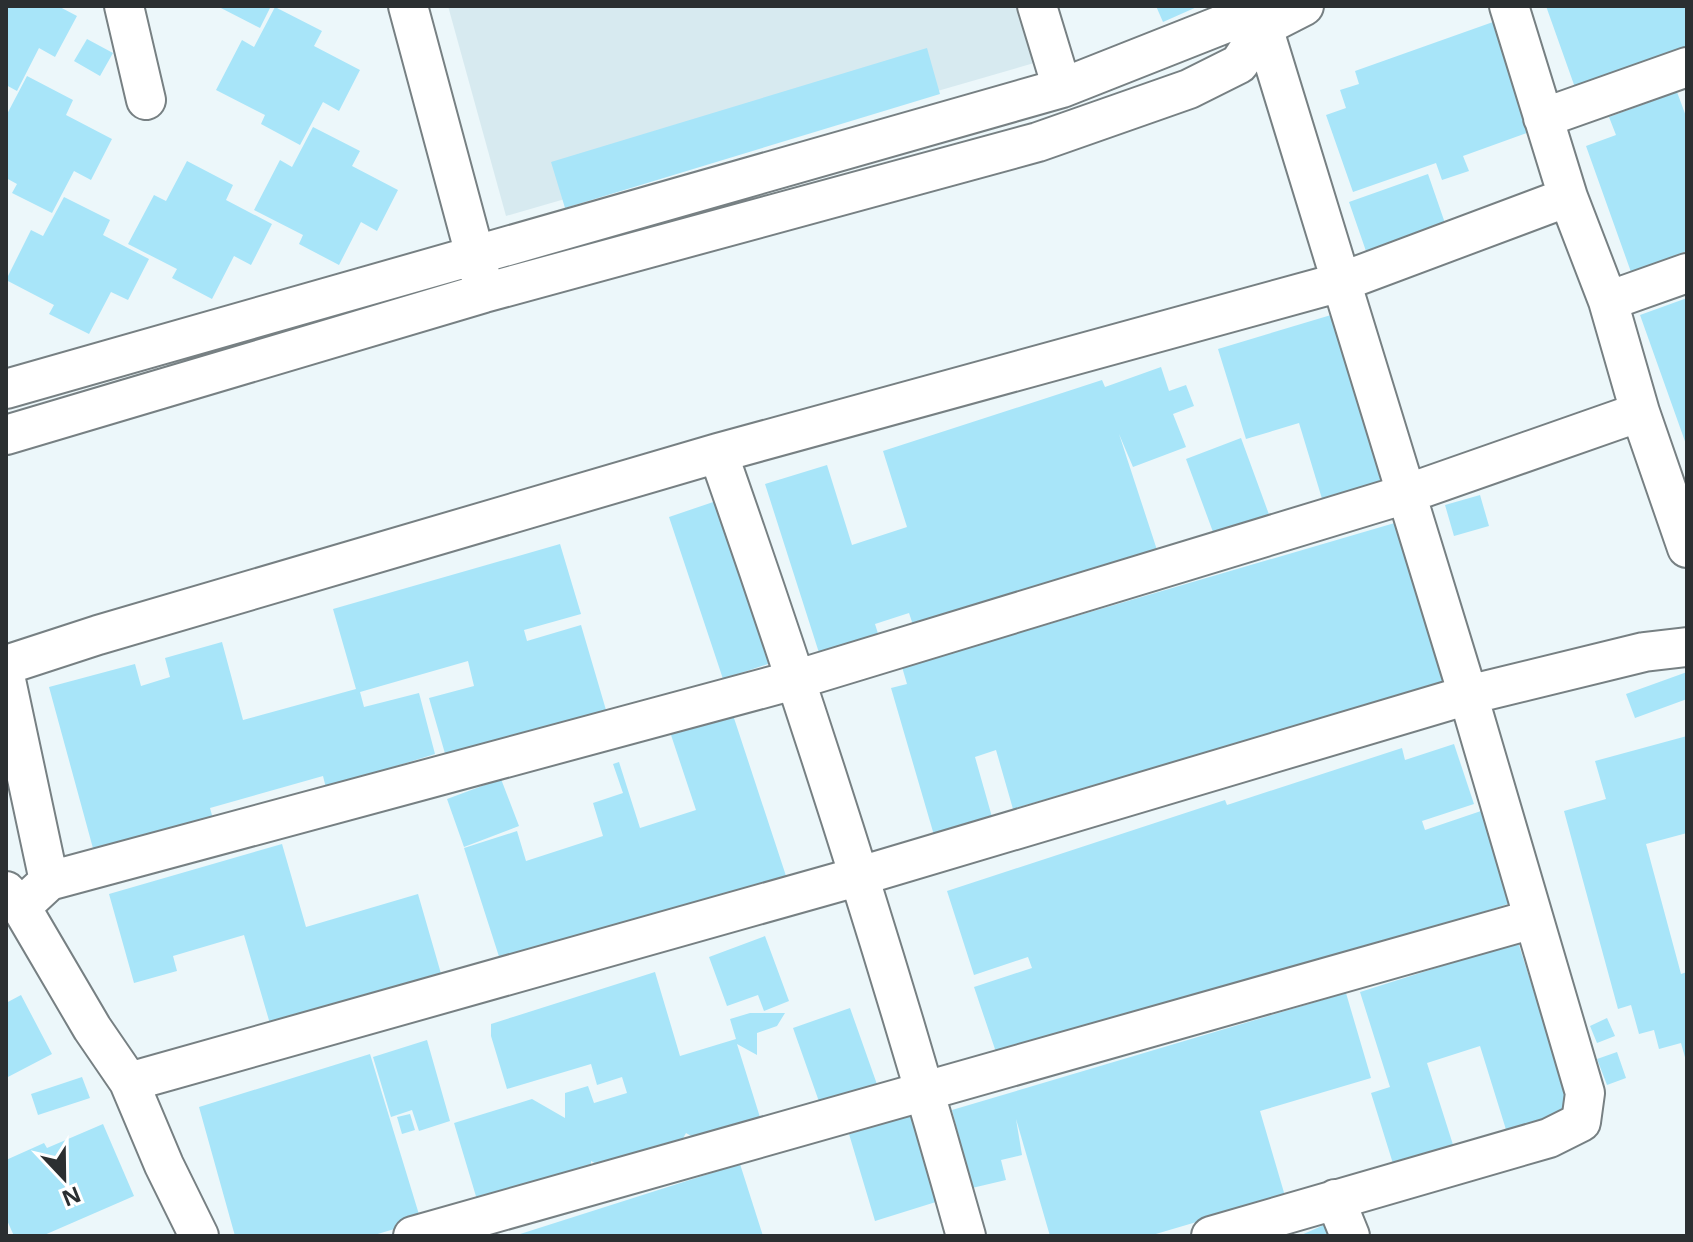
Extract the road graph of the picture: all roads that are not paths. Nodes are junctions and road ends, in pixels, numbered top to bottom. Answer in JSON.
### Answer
{"nodes":[{"id":1,"x":124,"y":6,"type":"edge"},
{"id":2,"x":408,"y":6,"type":"edge"},
{"id":3,"x":1037,"y":6,"type":"edge"},
{"id":4,"x":1304,"y":6,"type":"edge"},
{"id":5,"x":1509,"y":6,"type":"edge"},
{"id":6,"x":1263,"y":27,"type":"junction"},
{"id":7,"x":1687,"y":67,"type":"edge"},
{"id":8,"x":1062,"y":88,"type":"junction"},
{"id":9,"x":146,"y":100,"type":"dead end"},
{"id":10,"x":1543,"y":118,"type":"junction"},
{"id":11,"x":1568,"y":197,"type":"junction"},
{"id":12,"x":1687,"y":273,"type":"edge"},
{"id":13,"x":480,"y":275,"type":"junction"},
{"id":14,"x":1341,"y":282,"type":"junction"},
{"id":15,"x":1608,"y":301,"type":"junction"},
{"id":16,"x":6,"y":389,"type":"edge"},
{"id":17,"x":1640,"y":412,"type":"junction"},
{"id":18,"x":6,"y":435,"type":"edge"},
{"id":19,"x":718,"y":453,"type":"junction"},
{"id":20,"x":1675,"y":477,"type":"edge"},
{"id":21,"x":1406,"y":494,"type":"junction"},
{"id":22,"x":1687,"y":548,"type":"edge"},
{"id":23,"x":1687,"y":647,"type":"edge"},
{"id":24,"x":6,"y":665,"type":"edge"},
{"id":25,"x":798,"y":679,"type":"junction"},
{"id":26,"x":6,"y":680,"type":"edge"},
{"id":27,"x":1468,"y":695,"type":"junction"},
{"id":28,"x":860,"y":876,"type":"junction"},
{"id":29,"x":49,"y":881,"type":"junction"},
{"id":30,"x":14,"y":899,"type":"edge"},
{"id":31,"x":1533,"y":919,"type":"junction"},
{"id":32,"x":129,"y":1082,"type":"junction"},
{"id":33,"x":925,"y":1088,"type":"junction"},
{"id":34,"x":1335,"y":1199,"type":"junction"},
{"id":35,"x":199,"y":1236,"type":"edge"},
{"id":36,"x":413,"y":1236,"type":"edge"},
{"id":37,"x":966,"y":1236,"type":"edge"},
{"id":38,"x":1211,"y":1236,"type":"edge"},
{"id":39,"x":1350,"y":1236,"type":"edge"}],
"edges":[{"from":1,"to":9,"type":"street"},
{"from":2,"to":13,"type":"street"},
{"from":3,"to":8,"type":"street"},
{"from":4,"to":6,"type":"street"},
{"from":5,"to":10,"type":"street"},
{"from":6,"to":8,"type":"street"},
{"from":6,"to":13,"type":"street"},
{"from":6,"to":14,"type":"street"},
{"from":7,"to":10,"type":"street"},
{"from":8,"to":13,"type":"street"},
{"from":10,"to":11,"type":"street"},
{"from":11,"to":14,"type":"street"},
{"from":11,"to":15,"type":"street"},
{"from":12,"to":15,"type":"street"},
{"from":13,"to":16,"type":"street"},
{"from":13,"to":18,"type":"street"},
{"from":14,"to":19,"type":"street"},
{"from":14,"to":21,"type":"street"},
{"from":15,"to":17,"type":"street"},
{"from":17,"to":20,"type":"street"},
{"from":17,"to":21,"type":"street"},
{"from":19,"to":24,"type":"street"},
{"from":19,"to":25,"type":"street"},
{"from":20,"to":22,"type":"street"},
{"from":21,"to":25,"type":"street"},
{"from":21,"to":27,"type":"street"},
{"from":23,"to":27,"type":"street"},
{"from":25,"to":28,"type":"street"},
{"from":25,"to":29,"type":"street"},
{"from":26,"to":29,"type":"street"},
{"from":27,"to":28,"type":"street"},
{"from":27,"to":31,"type":"street"},
{"from":28,"to":32,"type":"street"},
{"from":28,"to":33,"type":"street"},
{"from":29,"to":30,"type":"street"},
{"from":30,"to":32,"type":"street"},
{"from":31,"to":33,"type":"street"},
{"from":31,"to":34,"type":"street"},
{"from":32,"to":35,"type":"street"},
{"from":33,"to":36,"type":"street"},
{"from":33,"to":37,"type":"street"},
{"from":34,"to":38,"type":"street"},
{"from":34,"to":39,"type":"street"}]}
